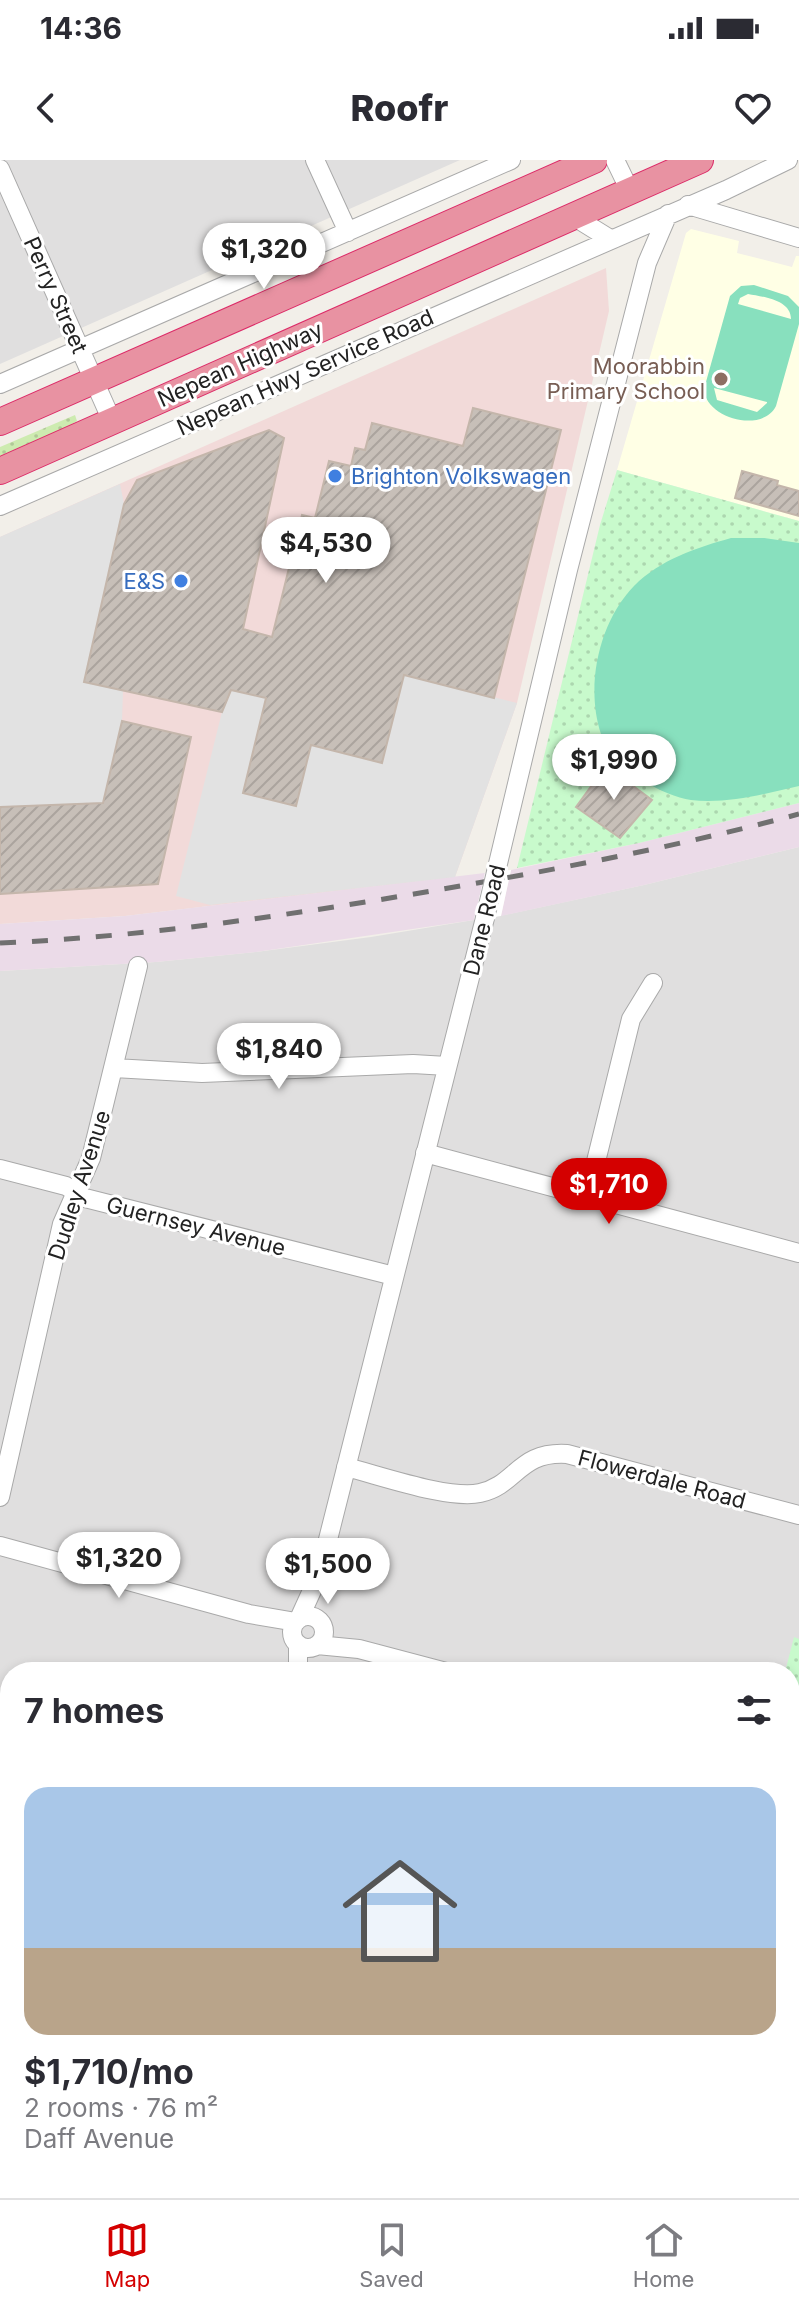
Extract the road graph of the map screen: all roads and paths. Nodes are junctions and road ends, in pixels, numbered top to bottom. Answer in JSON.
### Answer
{"nodes":[{"id":1,"x":315,"y":160,"type":"edge"},
{"id":2,"x":511,"y":160,"type":"edge"},
{"id":3,"x":594,"y":160,"type":"edge"},
{"id":4,"x":615,"y":160,"type":"edge"},
{"id":5,"x":700,"y":160,"type":"edge"},
{"id":6,"x":788,"y":160,"type":"edge"},
{"id":7,"x":562,"y":165,"type":"edge"},
{"id":8,"x":0,"y":169,"type":"edge"},
{"id":9,"x":630,"y":191,"type":"junction"},
{"id":10,"x":688,"y":205,"type":"junction"},
{"id":11,"x":668,"y":214,"type":"junction"},
{"id":12,"x":573,"y":216,"type":"junction"},
{"id":13,"x":638,"y":228,"type":"junction"},
{"id":14,"x":348,"y":232,"type":"junction"},
{"id":15,"x":799,"y":238,"type":"edge"},
{"id":16,"x":610,"y":239,"type":"junction"},
{"id":17,"x":647,"y":263,"type":"junction"},
{"id":18,"x":80,"y":349,"type":"junction"},
{"id":19,"x":94,"y":381,"type":"junction"},
{"id":20,"x":0,"y":384,"type":"edge"},
{"id":21,"x":112,"y":421,"type":"junction"},
{"id":22,"x":0,"y":422,"type":"edge"},
{"id":23,"x":0,"y":471,"type":"edge"},
{"id":24,"x":0,"y":506,"type":"edge"},
{"id":25,"x":138,"y":966,"type":"dead end"},
{"id":26,"x":653,"y":983,"type":"dead end"},
{"id":27,"x":447,"y":1066,"type":"junction"},
{"id":28,"x":114,"y":1068,"type":"junction"},
{"id":29,"x":425,"y":1153,"type":"junction"},
{"id":30,"x":0,"y":1169,"type":"edge"},
{"id":31,"x":75,"y":1192,"type":"junction"},
{"id":32,"x":587,"y":1198,"type":"junction"},
{"id":33,"x":799,"y":1253,"type":"edge"},
{"id":34,"x":394,"y":1276,"type":"junction"},
{"id":35,"x":346,"y":1467,"type":"junction"},
{"id":36,"x":0,"y":1497,"type":"edge"},
{"id":37,"x":799,"y":1515,"type":"edge"},
{"id":38,"x":0,"y":1546,"type":"edge"},
{"id":39,"x":307,"y":1632,"type":"junction"},
{"id":40,"x":300,"y":1662,"type":"edge"},
{"id":41,"x":306,"y":1662,"type":"edge"},
{"id":42,"x":408,"y":1662,"type":"edge"}],
"edges":[{"from":1,"to":14,"type":"street"},
{"from":2,"to":14,"type":"street"},
{"from":3,"to":7,"type":"highway","name":"Nepean Highway"},
{"from":4,"to":9,"type":"street"},
{"from":5,"to":9,"type":"highway","name":"Nepean Highway"},
{"from":6,"to":10,"type":"street","name":"Nepean Hwy Service Road"},
{"from":7,"to":19,"type":"highway","name":"Nepean Highway"},
{"from":8,"to":18,"type":"street","name":"Perry Street"},
{"from":9,"to":12,"type":"highway","name":"Nepean Highway"},
{"from":10,"to":11,"type":"street","name":"Nepean Hwy Service Road"},
{"from":10,"to":15,"type":"street"},
{"from":11,"to":13,"type":"street","name":"Nepean Hwy Service Road"},
{"from":11,"to":17,"type":"street","name":"Dane Road"},
{"from":12,"to":16,"type":"street"},
{"from":12,"to":21,"type":"highway","name":"Nepean Highway"},
{"from":13,"to":16,"type":"street","name":"Nepean Hwy Service Road"},
{"from":13,"to":17,"type":"street","name":"Dane Road"},
{"from":14,"to":18,"type":"street"},
{"from":16,"to":24,"type":"street","name":"Nepean Hwy Service Road"},
{"from":17,"to":27,"type":"street","name":"Dane Road","bridge":true},
{"from":18,"to":19,"type":"street","name":"Perry Street"},
{"from":18,"to":20,"type":"street"},
{"from":19,"to":21,"type":"street","name":"Perry Street"},
{"from":19,"to":22,"type":"highway","name":"Nepean Highway"},
{"from":21,"to":23,"type":"highway","name":"Nepean Highway"},
{"from":25,"to":28,"type":"street","name":"Dudley Avenue"},
{"from":26,"to":32,"type":"street"},
{"from":27,"to":28,"type":"street"},
{"from":27,"to":29,"type":"street","name":"Dane Road"},
{"from":28,"to":31,"type":"street","name":"Dudley Avenue"},
{"from":29,"to":32,"type":"street"},
{"from":29,"to":34,"type":"street","name":"Dane Road"},
{"from":30,"to":31,"type":"street","name":"Guernsey Avenue"},
{"from":31,"to":34,"type":"street","name":"Guernsey Avenue"},
{"from":31,"to":36,"type":"street","name":"Dudley Avenue"},
{"from":32,"to":33,"type":"street"},
{"from":34,"to":35,"type":"street","name":"Dane Road"},
{"from":35,"to":37,"type":"street","name":"Flowerdale Road"},
{"from":35,"to":39,"type":"street","name":"Dane Road"},
{"from":38,"to":39,"type":"street"},
{"from":39,"to":40,"type":"street","name":"Dane Road"},
{"from":39,"to":41,"type":"street","name":"Dane Road"},
{"from":39,"to":42,"type":"street"}]}
